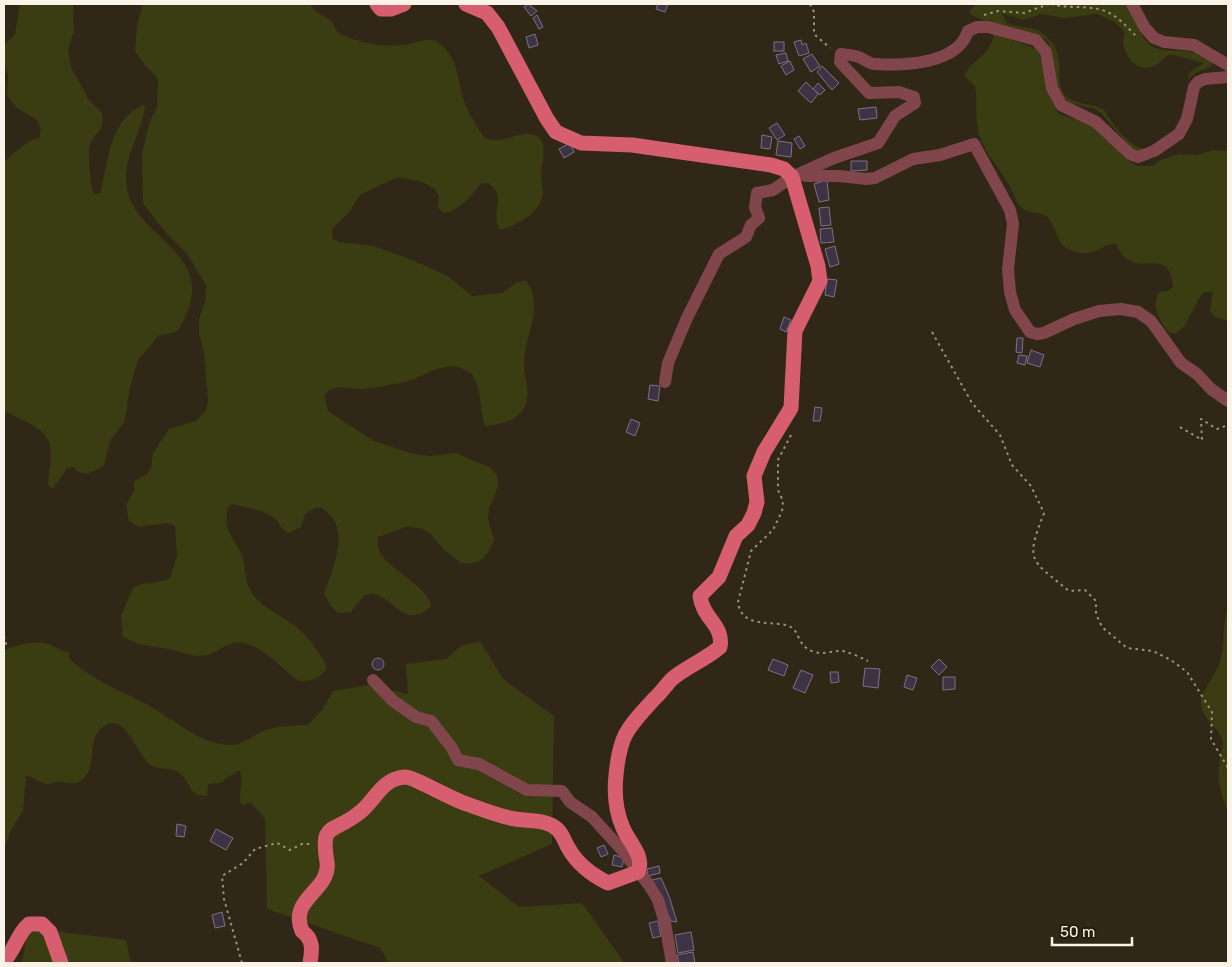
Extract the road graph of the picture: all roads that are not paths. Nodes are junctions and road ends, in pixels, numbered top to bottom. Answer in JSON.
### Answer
{"nodes":[{"id":1,"x":377,"y":4,"type":"edge"},
{"id":2,"x":404,"y":4,"type":"edge"},
{"id":3,"x":466,"y":4,"type":"edge"},
{"id":4,"x":1132,"y":4,"type":"edge"},
{"id":5,"x":1228,"y":65,"type":"edge"},
{"id":6,"x":1228,"y":77,"type":"edge"},
{"id":7,"x":792,"y":177,"type":"junction"},
{"id":8,"x":665,"y":382,"type":"dead end"},
{"id":9,"x":1228,"y":401,"type":"edge"},
{"id":10,"x":373,"y":680,"type":"dead end"},
{"id":11,"x":638,"y":872,"type":"junction"},
{"id":12,"x":4,"y":962,"type":"edge"},
{"id":13,"x":61,"y":963,"type":"edge"},
{"id":14,"x":310,"y":963,"type":"edge"},
{"id":15,"x":672,"y":963,"type":"edge"}],
"edges":[{"from":1,"to":2,"type":"main road"},
{"from":3,"to":7,"type":"main road"},
{"from":4,"to":5,"type":"street"},
{"from":6,"to":7,"type":"street"},
{"from":7,"to":8,"type":"street"},
{"from":7,"to":9,"type":"street"},
{"from":7,"to":11,"type":"main road"},
{"from":10,"to":11,"type":"street"},
{"from":11,"to":14,"type":"main road"},
{"from":11,"to":15,"type":"street"},
{"from":12,"to":13,"type":"main road"}]}
